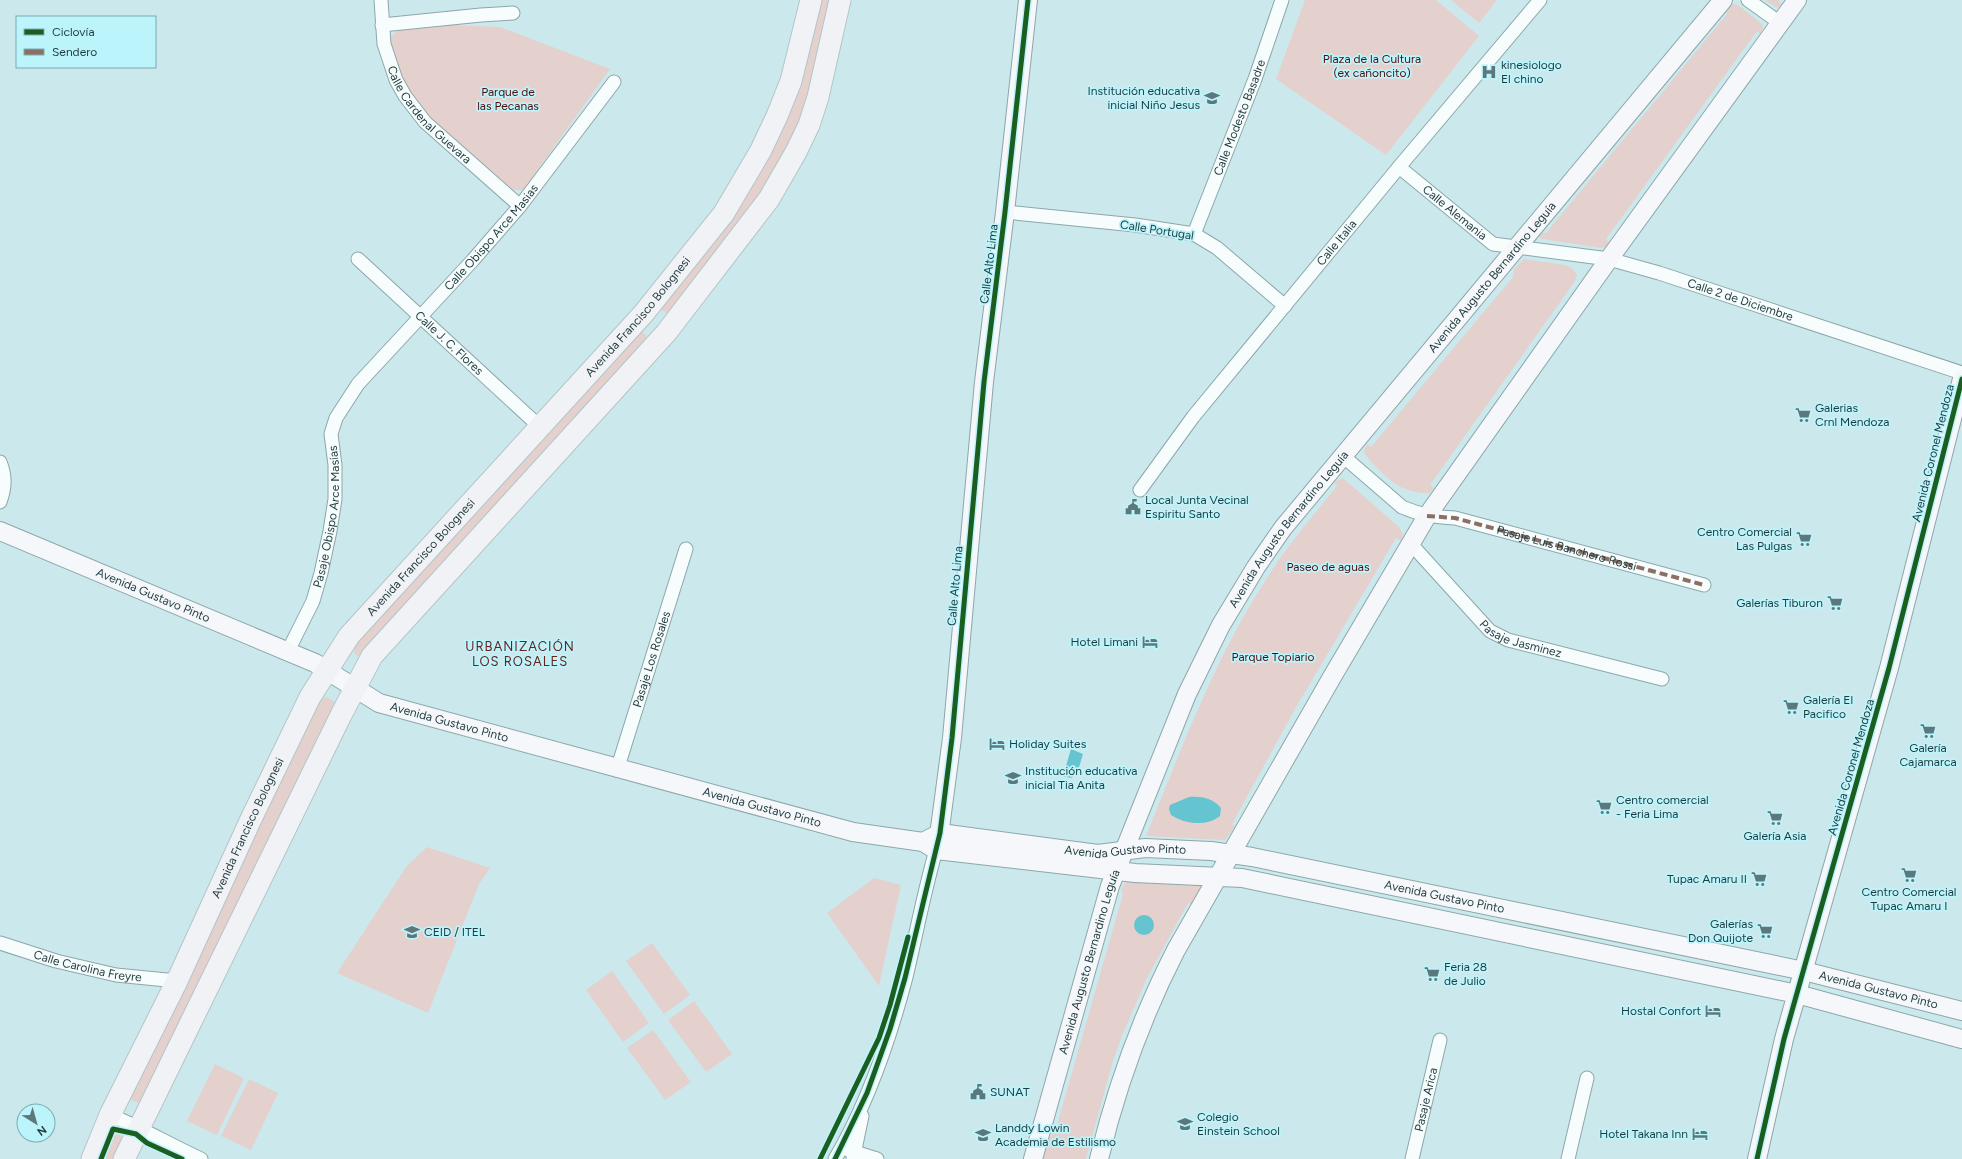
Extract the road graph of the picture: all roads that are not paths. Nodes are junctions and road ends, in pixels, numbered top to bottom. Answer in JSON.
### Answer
{"nodes":[{"id":1,"x":381,"y":0,"type":"edge"},
{"id":2,"x":811,"y":0,"type":"edge"},
{"id":3,"x":840,"y":0,"type":"edge"},
{"id":4,"x":1028,"y":0,"type":"edge"},
{"id":5,"x":1282,"y":0,"type":"edge"},
{"id":6,"x":1540,"y":0,"type":"edge"},
{"id":7,"x":1723,"y":0,"type":"edge"},
{"id":8,"x":1748,"y":0,"type":"edge"},
{"id":9,"x":1797,"y":0,"type":"edge"},
{"id":10,"x":513,"y":13,"type":"dead end"},
{"id":11,"x":1780,"y":23,"type":"junction"},
{"id":12,"x":382,"y":25,"type":"junction"},
{"id":13,"x":614,"y":82,"type":"dead end"},
{"id":14,"x":1399,"y":167,"type":"junction"},
{"id":15,"x":520,"y":206,"type":"junction"},
{"id":16,"x":1005,"y":212,"type":"junction"},
{"id":17,"x":1194,"y":234,"type":"junction"},
{"id":18,"x":1514,"y":248,"type":"junction"},
{"id":19,"x":358,"y":259,"type":"dead end"},
{"id":20,"x":1609,"y":259,"type":"junction"},
{"id":21,"x":1285,"y":306,"type":"junction"},
{"id":22,"x":644,"y":313,"type":"junction"},
{"id":23,"x":420,"y":316,"type":"junction"},
{"id":24,"x":666,"y":333,"type":"junction"},
{"id":25,"x":1962,"y":373,"type":"edge"},
{"id":26,"x":1962,"y":379,"type":"edge"},
{"id":27,"x":358,"y":384,"type":"joint"},
{"id":28,"x":540,"y":427,"type":"junction"},
{"id":29,"x":1343,"y":456,"type":"junction"},
{"id":30,"x":0,"y":462,"type":"edge"},
{"id":31,"x":1140,"y":490,"type":"dead end"},
{"id":32,"x":0,"y":502,"type":"edge"},
{"id":33,"x":1427,"y":516,"type":"junction"},
{"id":34,"x":0,"y":531,"type":"edge"},
{"id":35,"x":1411,"y":544,"type":"junction"},
{"id":36,"x":686,"y":550,"type":"dead end"},
{"id":37,"x":1704,"y":585,"type":"dead end"},
{"id":38,"x":288,"y":651,"type":"junction"},
{"id":39,"x":327,"y":670,"type":"junction"},
{"id":40,"x":1662,"y":679,"type":"dead end"},
{"id":41,"x":355,"y":688,"type":"junction"},
{"id":42,"x":617,"y":770,"type":"junction"},
{"id":43,"x":933,"y":841,"type":"junction"},
{"id":44,"x":1125,"y":849,"type":"junction"},
{"id":45,"x":1232,"y":854,"type":"junction"},
{"id":46,"x":1116,"y":871,"type":"junction"},
{"id":47,"x":1220,"y":876,"type":"junction"},
{"id":48,"x":0,"y":943,"type":"edge"},
{"id":49,"x":1804,"y":971,"type":"junction"},
{"id":50,"x":177,"y":981,"type":"junction"},
{"id":51,"x":1797,"y":994,"type":"junction"},
{"id":52,"x":1962,"y":1011,"type":"edge"},
{"id":53,"x":1962,"y":1039,"type":"edge"},
{"id":54,"x":1440,"y":1040,"type":"dead end"},
{"id":55,"x":1588,"y":1078,"type":"dead end"},
{"id":56,"x":867,"y":1093,"type":"junction"},
{"id":57,"x":110,"y":1116,"type":"junction"},
{"id":58,"x":140,"y":1127,"type":"junction"},
{"id":59,"x":842,"y":1148,"type":"junction"},
{"id":60,"x":854,"y":1156,"type":"edge"},
{"id":61,"x":92,"y":1159,"type":"edge"},
{"id":62,"x":124,"y":1159,"type":"edge"},
{"id":63,"x":201,"y":1159,"type":"edge"},
{"id":64,"x":835,"y":1159,"type":"edge"},
{"id":65,"x":877,"y":1159,"type":"edge"},
{"id":66,"x":1033,"y":1159,"type":"edge"},
{"id":67,"x":1099,"y":1159,"type":"edge"},
{"id":68,"x":1412,"y":1159,"type":"edge"},
{"id":69,"x":1568,"y":1159,"type":"edge"},
{"id":70,"x":1757,"y":1159,"type":"edge"}],
"edges":[{"from":1,"to":12,"type":"street","name":"Calle Cardenal Guevara"},
{"from":2,"to":22,"type":"main road","name":"Avenida Francisco Bolognesi"},
{"from":3,"to":24,"type":"main road"},
{"from":4,"to":16,"type":"main road","name":"Calle Alto Lima"},
{"from":5,"to":17,"type":"street","name":"Calle Modesto Basadre"},
{"from":6,"to":14,"type":"street","name":"Calle Italia"},
{"from":7,"to":18,"type":"main road","name":"Avenida Augusto Bernardino Leguía"},
{"from":8,"to":11,"type":"street"},
{"from":9,"to":11,"type":"main road"},
{"from":10,"to":12,"type":"street"},
{"from":11,"to":20,"type":"main road"},
{"from":12,"to":15,"type":"street","name":"Calle Cardenal Guevara"},
{"from":13,"to":15,"type":"street","name":"Calle Obispo Arce Masias"},
{"from":14,"to":18,"type":"street","name":"Calle Alemania"},
{"from":14,"to":21,"type":"street","name":"Calle Italia"},
{"from":15,"to":23,"type":"street","name":"Calle Obispo Arce Masias"},
{"from":16,"to":17,"type":"street","name":"Calle Portugal"},
{"from":16,"to":43,"type":"main road","name":"Calle Alto Lima"},
{"from":17,"to":21,"type":"street","name":"Calle Portugal"},
{"from":18,"to":20,"type":"street","name":"Calle 2 de Diciembre"},
{"from":18,"to":29,"type":"main road","name":"Avenida Augusto Bernardino Leguía"},
{"from":19,"to":23,"type":"street","name":"Calle J. C. Flores"},
{"from":20,"to":25,"type":"street","name":"Calle 2 de Diciembre"},
{"from":20,"to":33,"type":"main road"},
{"from":21,"to":31,"type":"street","name":"Calle Italia"},
{"from":22,"to":24,"type":"main road"},
{"from":22,"to":28,"type":"main road","name":"Avenida Francisco Bolognesi"},
{"from":23,"to":27,"type":"street","name":"Calle Obispo Arce Masias"},
{"from":23,"to":28,"type":"street","name":"Calle J. C. Flores"},
{"from":24,"to":41,"type":"main road"},
{"from":26,"to":49,"type":"main road","name":"Avenida Coronel Mendoza"},
{"from":27,"to":38,"type":"street","name":"Pasaje Obispo Arce Masías"},
{"from":28,"to":39,"type":"main road","name":"Avenida Francisco Bolognesi"},
{"from":29,"to":33,"type":"street","name":"Pasaje Luis Banchero Rossi"},
{"from":29,"to":44,"type":"main road","name":"Avenida Augusto Bernardino Leguía"},
{"from":30,"to":32,"type":"street"},
{"from":33,"to":35,"type":"main road"},
{"from":33,"to":37,"type":"street","name":"Pasaje Luis Banchero Rossi"},
{"from":34,"to":38,"type":"main road","name":"Avenida Gustavo Pinto"},
{"from":35,"to":40,"type":"street","name":"Pasaje Jasminez"},
{"from":35,"to":45,"type":"main road"},
{"from":36,"to":42,"type":"street","name":"Pasaje Los Rosales"},
{"from":38,"to":39,"type":"main road","name":"Avenida Gustavo Pinto"},
{"from":39,"to":41,"type":"main road","name":"Avenida Gustavo Pinto"},
{"from":39,"to":50,"type":"main road","name":"Avenida Francisco Bolognesi"},
{"from":41,"to":42,"type":"main road","name":"Avenida Gustavo Pinto"},
{"from":41,"to":58,"type":"main road"},
{"from":42,"to":43,"type":"main road","name":"Avenida Gustavo Pinto"},
{"from":43,"to":44,"type":"main road","name":"Avenida Gustavo Pinto"},
{"from":43,"to":46,"type":"main road","name":"Avenida Gustavo Pinto"},
{"from":43,"to":56,"type":"street","name":"Calle Alto Lima"},
{"from":44,"to":45,"type":"main road","name":"Avenida Gustavo Pinto"},
{"from":44,"to":46,"type":"main road","name":"Avenida Augusto Bernardino Leguía"},
{"from":45,"to":47,"type":"main road"},
{"from":45,"to":49,"type":"main road","name":"Avenida Gustavo Pinto"},
{"from":46,"to":47,"type":"main road","name":"Avenida Gustavo Pinto"},
{"from":46,"to":66,"type":"main road","name":"Avenida Augusto Bernardino Leguía"},
{"from":47,"to":51,"type":"main road","name":"Avenida Gustavo Pinto"},
{"from":47,"to":67,"type":"main road"},
{"from":48,"to":50,"type":"street","name":"Calle Carolina Freyre"},
{"from":49,"to":51,"type":"main road","name":"Avenida Coronel Mendoza"},
{"from":49,"to":52,"type":"main road","name":"Avenida Gustavo Pinto"},
{"from":50,"to":57,"type":"main road","name":"Avenida Francisco Bolognesi"},
{"from":51,"to":53,"type":"main road","name":"Avenida Gustavo Pinto"},
{"from":51,"to":70,"type":"main road","name":"Avenida Coronel Mendoza"},
{"from":54,"to":68,"type":"street","name":"Pasaje Arica"},
{"from":55,"to":69,"type":"street"},
{"from":56,"to":59,"type":"street","name":"Calle Alto Lima"},
{"from":56,"to":60,"type":"street"},
{"from":57,"to":58,"type":"street"},
{"from":57,"to":61,"type":"main road","name":"Avenida Francisco Bolognesi"},
{"from":58,"to":62,"type":"main road"},
{"from":58,"to":63,"type":"street"},
{"from":59,"to":60,"type":"street"},
{"from":59,"to":64,"type":"street","name":"Calle Alto Lima"},
{"from":60,"to":65,"type":"street"}]}
